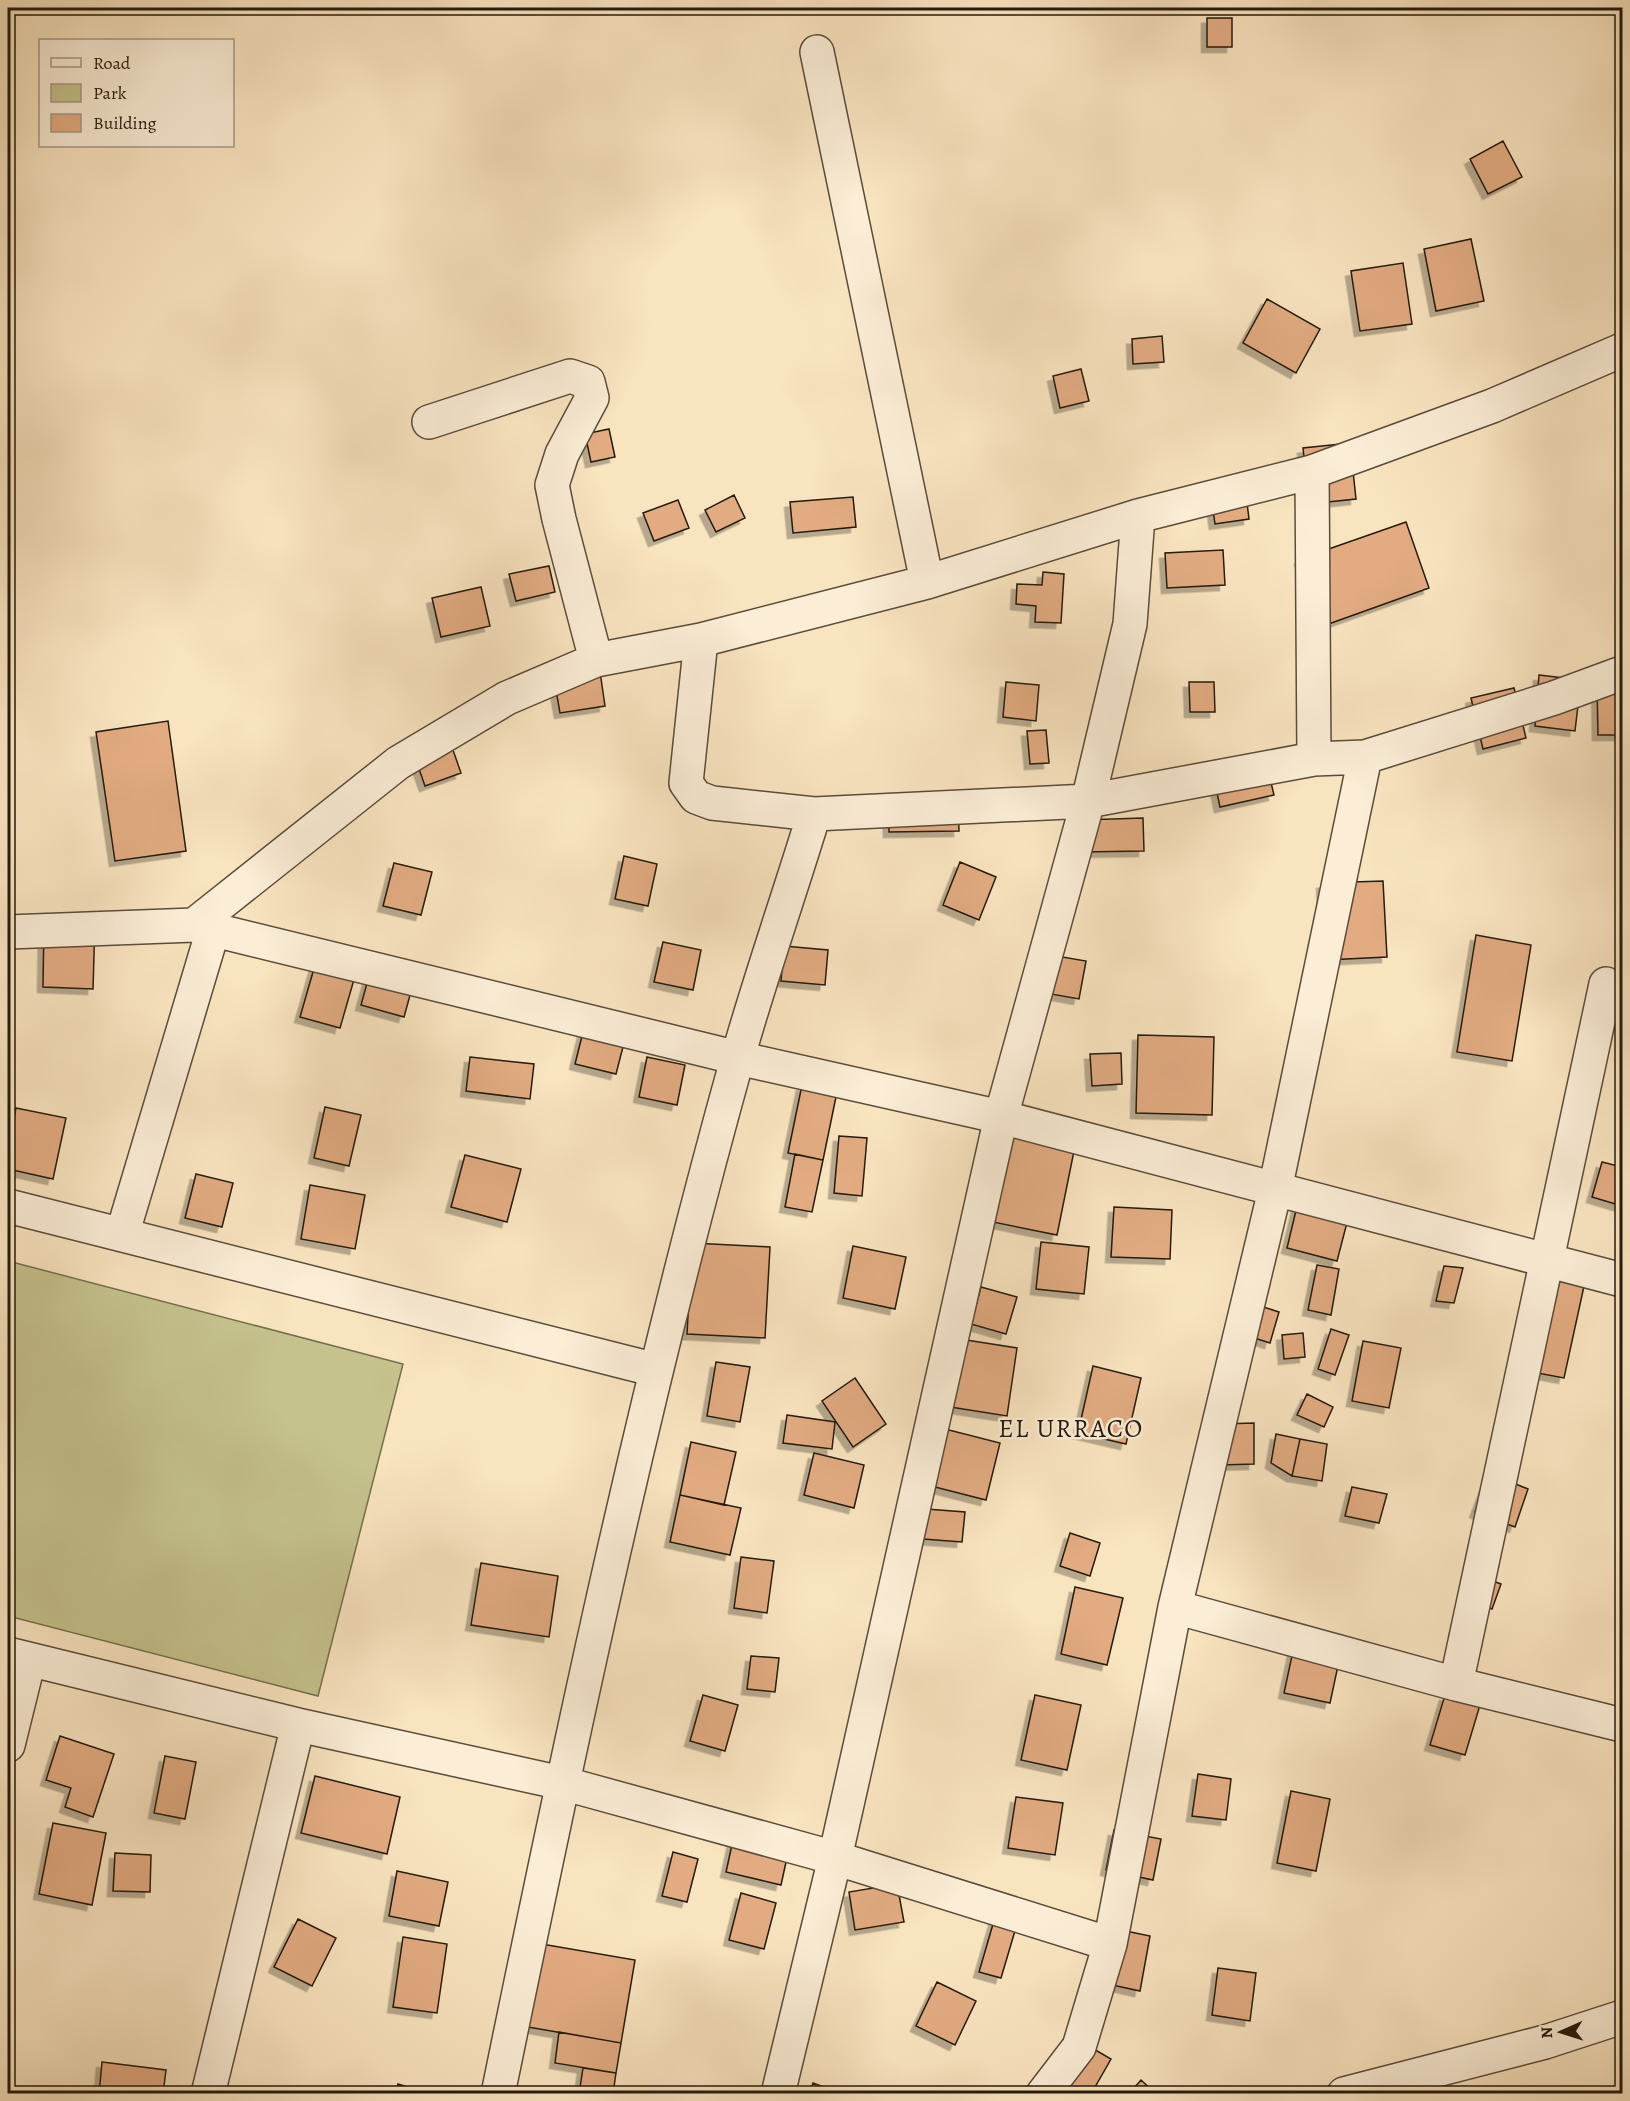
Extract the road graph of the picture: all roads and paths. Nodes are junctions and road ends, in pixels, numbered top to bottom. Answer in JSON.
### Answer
{"nodes":[{"id":1,"x":817,"y":52,"type":"dead end"},
{"id":2,"x":1623,"y":350,"type":"edge"},
{"id":3,"x":429,"y":422,"type":"dead end"},
{"id":4,"x":1312,"y":472,"type":"junction"},
{"id":5,"x":1138,"y":516,"type":"junction"},
{"id":6,"x":927,"y":582,"type":"junction"},
{"id":7,"x":701,"y":640,"type":"junction"},
{"id":8,"x":596,"y":660,"type":"junction"},
{"id":9,"x":1623,"y":673,"type":"edge"},
{"id":10,"x":1365,"y":757,"type":"junction"},
{"id":11,"x":1314,"y":759,"type":"junction"},
{"id":12,"x":1088,"y":801,"type":"junction"},
{"id":13,"x":814,"y":814,"type":"junction"},
{"id":14,"x":203,"y":928,"type":"junction"},
{"id":15,"x":8,"y":932,"type":"edge"},
{"id":16,"x":1606,"y":984,"type":"dead end"},
{"id":17,"x":738,"y":1058,"type":"junction"},
{"id":18,"x":1001,"y":1117,"type":"junction"},
{"id":19,"x":1275,"y":1190,"type":"junction"},
{"id":20,"x":8,"y":1206,"type":"edge"},
{"id":21,"x":122,"y":1235,"type":"junction"},
{"id":22,"x":1548,"y":1261,"type":"junction"},
{"id":23,"x":1623,"y":1280,"type":"edge"},
{"id":24,"x":656,"y":1370,"type":"junction"},
{"id":25,"x":1175,"y":1607,"type":"junction"},
{"id":26,"x":18,"y":1657,"type":"edge"},
{"id":27,"x":1456,"y":1684,"type":"junction"},
{"id":28,"x":298,"y":1725,"type":"junction"},
{"id":29,"x":1623,"y":1725,"type":"edge"},
{"id":30,"x":8,"y":1745,"type":"edge"},
{"id":31,"x":562,"y":1783,"type":"junction"},
{"id":32,"x":835,"y":1858,"type":"junction"},
{"id":33,"x":1110,"y":1944,"type":"junction"},
{"id":34,"x":1623,"y":2017,"type":"edge"},
{"id":35,"x":208,"y":2094,"type":"edge"},
{"id":36,"x":498,"y":2094,"type":"edge"},
{"id":37,"x":778,"y":2094,"type":"edge"},
{"id":38,"x":1043,"y":2094,"type":"edge"},
{"id":39,"x":1344,"y":2094,"type":"edge"}],
"edges":[{"from":1,"to":6,"type":"street"},
{"from":2,"to":4,"type":"street"},
{"from":3,"to":8,"type":"street"},
{"from":4,"to":5,"type":"street"},
{"from":4,"to":11,"type":"street"},
{"from":5,"to":6,"type":"street"},
{"from":5,"to":12,"type":"street"},
{"from":6,"to":7,"type":"street"},
{"from":7,"to":8,"type":"street"},
{"from":7,"to":13,"type":"street"},
{"from":8,"to":14,"type":"street"},
{"from":9,"to":10,"type":"street"},
{"from":10,"to":11,"type":"street"},
{"from":10,"to":19,"type":"street"},
{"from":11,"to":12,"type":"street"},
{"from":12,"to":13,"type":"street"},
{"from":12,"to":18,"type":"street"},
{"from":13,"to":17,"type":"street"},
{"from":14,"to":15,"type":"street"},
{"from":14,"to":17,"type":"street"},
{"from":14,"to":21,"type":"street"},
{"from":16,"to":22,"type":"street"},
{"from":17,"to":18,"type":"street"},
{"from":17,"to":24,"type":"street"},
{"from":18,"to":19,"type":"street"},
{"from":18,"to":32,"type":"street"},
{"from":19,"to":22,"type":"street"},
{"from":19,"to":25,"type":"street"},
{"from":20,"to":21,"type":"street"},
{"from":21,"to":24,"type":"street"},
{"from":22,"to":23,"type":"street"},
{"from":22,"to":27,"type":"street"},
{"from":24,"to":31,"type":"street"},
{"from":25,"to":27,"type":"street"},
{"from":25,"to":33,"type":"street"},
{"from":26,"to":28,"type":"street"},
{"from":26,"to":30,"type":"street"},
{"from":27,"to":29,"type":"street"},
{"from":28,"to":31,"type":"street"},
{"from":28,"to":35,"type":"street"},
{"from":31,"to":32,"type":"street"},
{"from":31,"to":36,"type":"street"},
{"from":32,"to":33,"type":"street"},
{"from":32,"to":37,"type":"street"},
{"from":33,"to":38,"type":"street"},
{"from":34,"to":39,"type":"street"}]}
